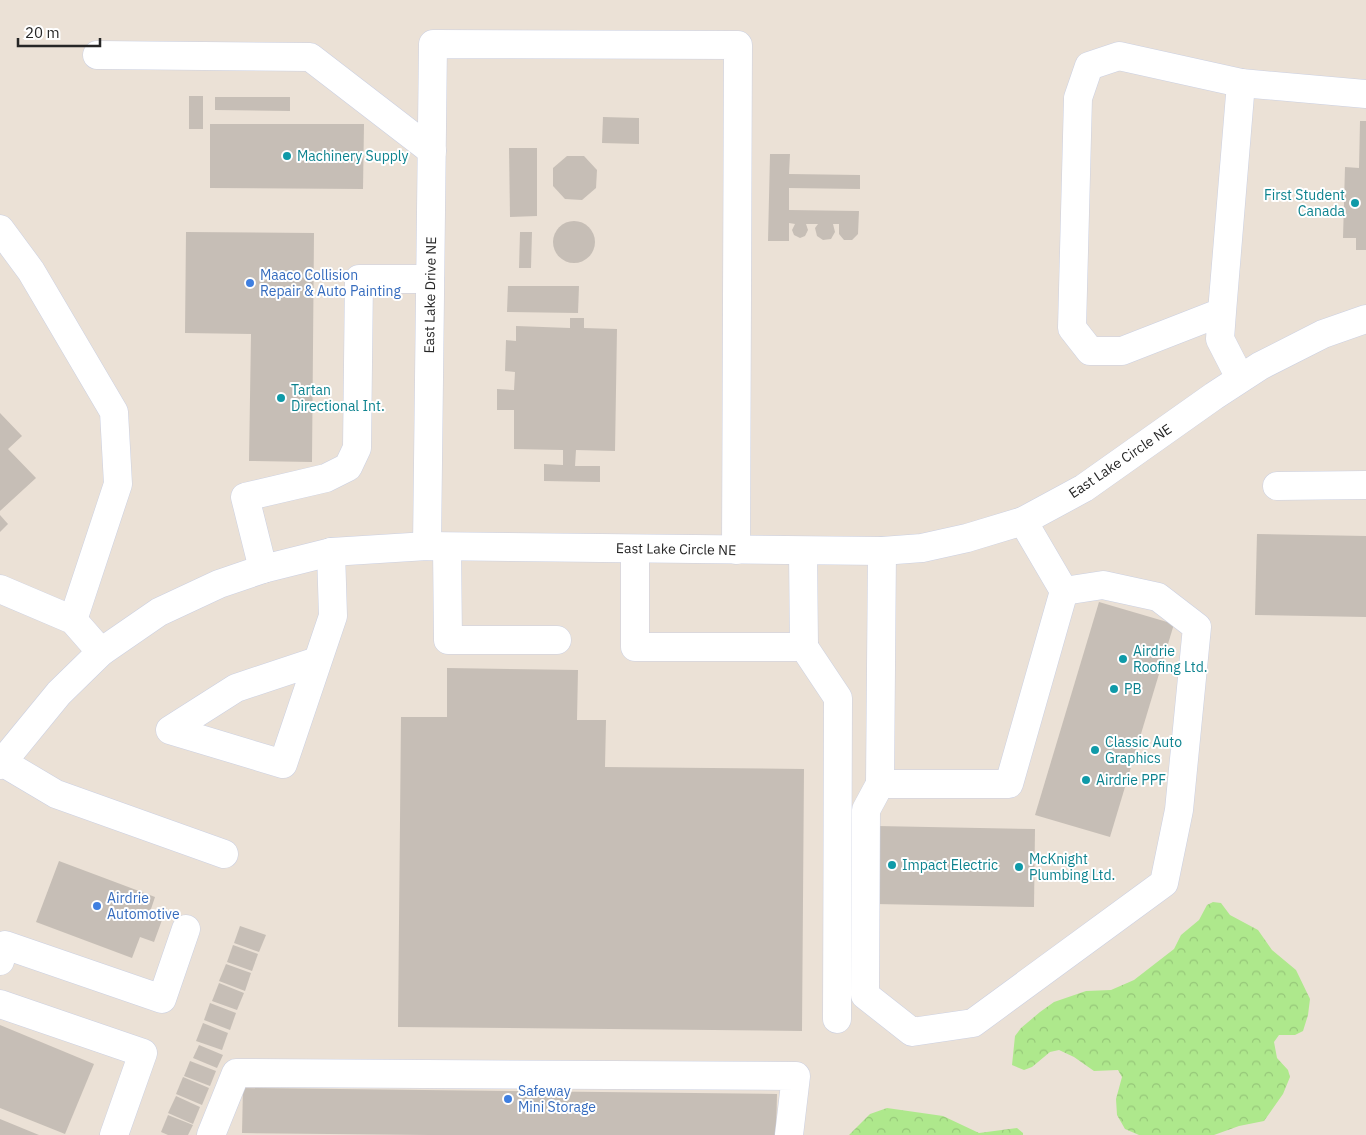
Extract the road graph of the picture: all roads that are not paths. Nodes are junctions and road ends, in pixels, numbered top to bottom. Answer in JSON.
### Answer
{"nodes":[{"id":1,"x":97,"y":55,"type":"dead end"},
{"id":2,"x":1241,"y":83,"type":"junction"},
{"id":3,"x":1366,"y":94,"type":"edge"},
{"id":4,"x":432,"y":151,"type":"junction"},
{"id":5,"x":0,"y":228,"type":"edge"},
{"id":6,"x":430,"y":279,"type":"junction"},
{"id":7,"x":1222,"y":312,"type":"junction"},
{"id":8,"x":1366,"y":319,"type":"edge"},
{"id":9,"x":1240,"y":378,"type":"junction"},
{"id":10,"x":1366,"y":485,"type":"edge"},
{"id":11,"x":1277,"y":486,"type":"dead end"},
{"id":12,"x":1023,"y":521,"type":"junction"},
{"id":13,"x":437,"y":546,"type":"junction"},
{"id":14,"x":635,"y":549,"type":"junction"},
{"id":15,"x":736,"y":550,"type":"junction"},
{"id":16,"x":803,"y":551,"type":"junction"},
{"id":17,"x":882,"y":551,"type":"junction"},
{"id":18,"x":331,"y":552,"type":"junction"},
{"id":19,"x":263,"y":569,"type":"junction"},
{"id":20,"x":0,"y":589,"type":"edge"},
{"id":21,"x":1064,"y":591,"type":"junction"},
{"id":22,"x":73,"y":620,"type":"junction"},
{"id":23,"x":557,"y":640,"type":"dead end"},
{"id":24,"x":804,"y":647,"type":"junction"},
{"id":25,"x":102,"y":652,"type":"junction"},
{"id":26,"x":318,"y":661,"type":"junction"},
{"id":27,"x":1,"y":764,"type":"edge"},
{"id":28,"x":880,"y":784,"type":"junction"},
{"id":29,"x":224,"y":854,"type":"dead end"},
{"id":30,"x":186,"y":929,"type":"dead end"},
{"id":31,"x":0,"y":961,"type":"edge"},
{"id":32,"x":0,"y":1004,"type":"edge"},
{"id":33,"x":837,"y":1020,"type":"dead end"},
{"id":34,"x":114,"y":1135,"type":"edge"},
{"id":35,"x":211,"y":1135,"type":"edge"},
{"id":36,"x":789,"y":1135,"type":"edge"}],
"edges":[{"from":1,"to":4,"type":"street"},
{"from":2,"to":3,"type":"street"},
{"from":2,"to":7,"type":"street"},
{"from":2,"to":7,"type":"street"},
{"from":4,"to":6,"type":"street","name":"East Lake Drive NE"},
{"from":4,"to":15,"type":"street","name":"East Lake Drive NE"},
{"from":5,"to":22,"type":"street"},
{"from":6,"to":13,"type":"street","name":"East Lake Drive NE"},
{"from":6,"to":19,"type":"street"},
{"from":7,"to":9,"type":"street"},
{"from":8,"to":9,"type":"street","name":"East Lake Circle NE"},
{"from":9,"to":12,"type":"street","name":"East Lake Circle NE"},
{"from":10,"to":11,"type":"street"},
{"from":12,"to":17,"type":"street","name":"East Lake Circle NE"},
{"from":12,"to":21,"type":"street"},
{"from":13,"to":14,"type":"street","name":"East Lake Circle NE"},
{"from":13,"to":18,"type":"street","name":"East Lake Circle NE"},
{"from":13,"to":23,"type":"street","name":"East Lake Drive NE"},
{"from":14,"to":15,"type":"street","name":"East Lake Circle NE"},
{"from":14,"to":24,"type":"street"},
{"from":15,"to":16,"type":"street","name":"East Lake Circle NE"},
{"from":16,"to":17,"type":"street","name":"East Lake Circle NE"},
{"from":16,"to":24,"type":"street"},
{"from":17,"to":28,"type":"street"},
{"from":18,"to":19,"type":"street","name":"East Lake Circle NE"},
{"from":18,"to":26,"type":"street"},
{"from":19,"to":25,"type":"street","name":"East Lake Circle NE"},
{"from":20,"to":22,"type":"street"},
{"from":21,"to":28,"type":"street"},
{"from":21,"to":28,"type":"street"},
{"from":22,"to":25,"type":"street"},
{"from":24,"to":33,"type":"street"},
{"from":25,"to":27,"type":"street","name":"East Lake Circle NE"},
{"from":26,"to":26,"type":"street"},
{"from":27,"to":29,"type":"street"},
{"from":30,"to":31,"type":"street"},
{"from":32,"to":34,"type":"street"},
{"from":35,"to":36,"type":"street"}]}
